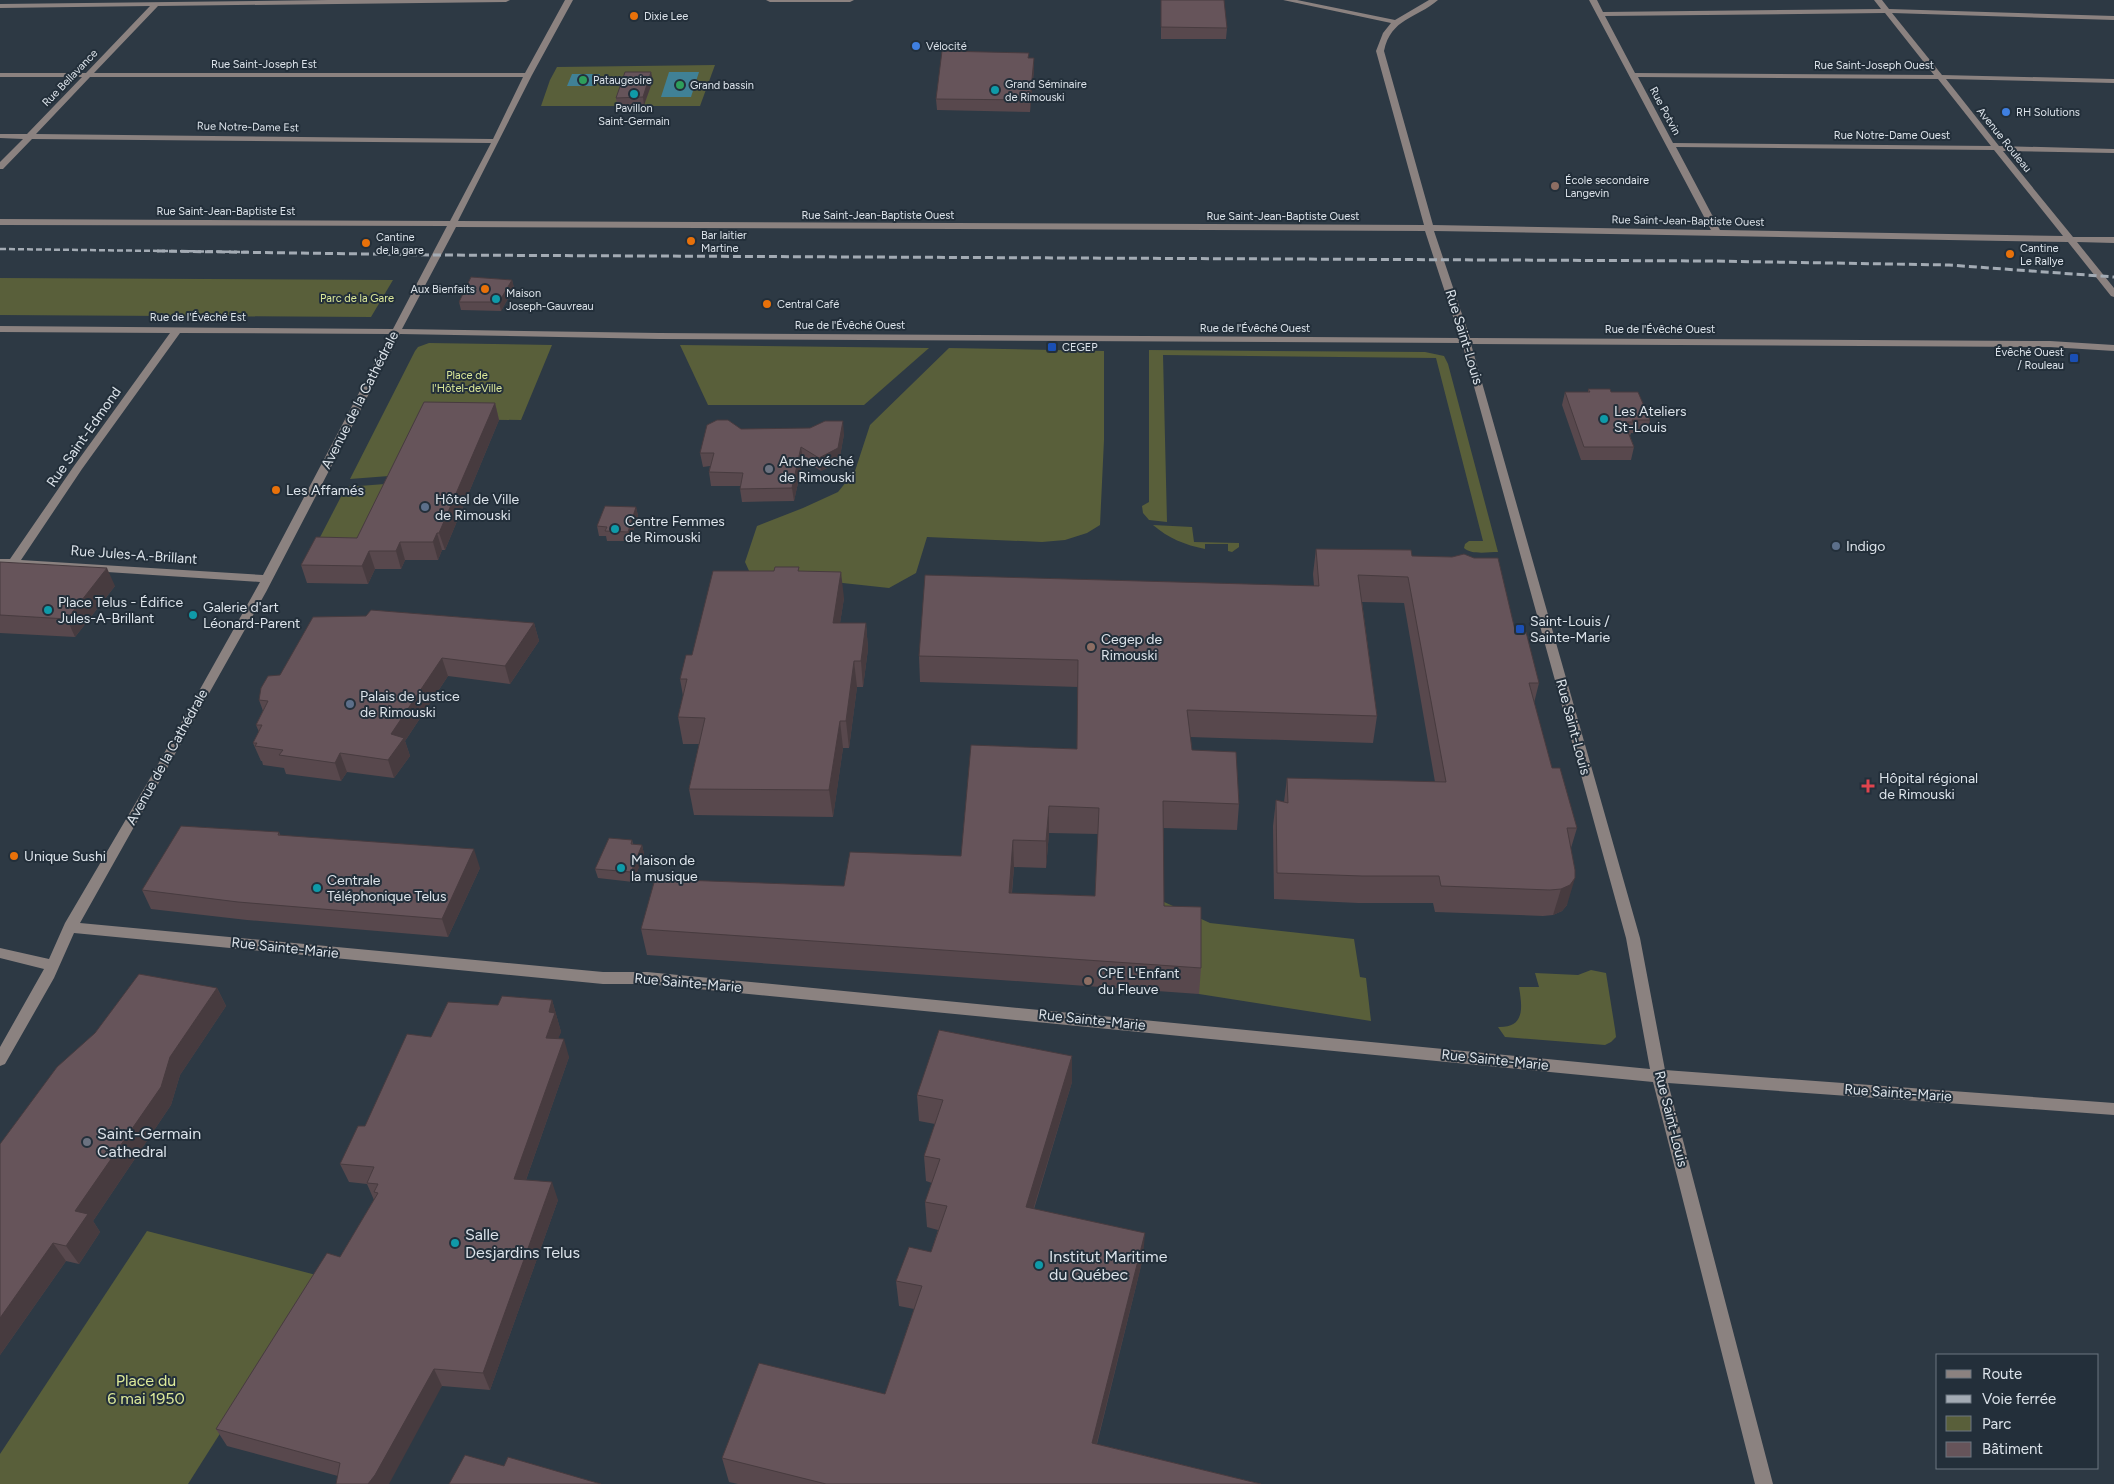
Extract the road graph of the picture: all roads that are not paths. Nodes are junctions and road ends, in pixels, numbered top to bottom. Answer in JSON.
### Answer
{"nodes":[{"id":1,"x":27,"y":0,"type":"edge"},
{"id":2,"x":506,"y":0,"type":"edge"},
{"id":3,"x":569,"y":0,"type":"edge"},
{"id":4,"x":770,"y":0,"type":"edge"},
{"id":5,"x":850,"y":0,"type":"edge"},
{"id":6,"x":1287,"y":0,"type":"edge"},
{"id":7,"x":1434,"y":0,"type":"edge"},
{"id":8,"x":1593,"y":0,"type":"edge"},
{"id":9,"x":1878,"y":0,"type":"edge"},
{"id":10,"x":156,"y":4,"type":"junction"},
{"id":11,"x":0,"y":6,"type":"edge"},
{"id":12,"x":21,"y":6,"type":"junction"},
{"id":13,"x":1887,"y":11,"type":"junction"},
{"id":14,"x":1601,"y":14,"type":"junction"},
{"id":15,"x":2114,"y":18,"type":"edge"},
{"id":16,"x":1395,"y":22,"type":"junction"},
{"id":17,"x":0,"y":75,"type":"edge"},
{"id":18,"x":88,"y":75,"type":"junction"},
{"id":19,"x":528,"y":75,"type":"junction"},
{"id":20,"x":1633,"y":75,"type":"junction"},
{"id":21,"x":1939,"y":77,"type":"junction"},
{"id":22,"x":2114,"y":81,"type":"edge"},
{"id":23,"x":0,"y":136,"type":"edge"},
{"id":24,"x":29,"y":136,"type":"junction"},
{"id":25,"x":496,"y":141,"type":"junction"},
{"id":26,"x":1670,"y":145,"type":"junction"},
{"id":27,"x":1996,"y":148,"type":"junction"},
{"id":28,"x":2114,"y":151,"type":"edge"},
{"id":29,"x":0,"y":166,"type":"edge"},
{"id":30,"x":0,"y":222,"type":"edge"},
{"id":31,"x":452,"y":223,"type":"junction"},
{"id":32,"x":1429,"y":228,"type":"junction"},
{"id":33,"x":1717,"y":233,"type":"junction"},
{"id":34,"x":2068,"y":238,"type":"junction"},
{"id":35,"x":2114,"y":240,"type":"edge"},
{"id":36,"x":2114,"y":294,"type":"edge"},
{"id":37,"x":0,"y":329,"type":"edge"},
{"id":38,"x":178,"y":330,"type":"junction"},
{"id":39,"x":395,"y":332,"type":"junction"},
{"id":40,"x":1466,"y":341,"type":"junction"},
{"id":41,"x":2114,"y":348,"type":"edge"},
{"id":42,"x":0,"y":562,"type":"edge"},
{"id":43,"x":14,"y":562,"type":"junction"},
{"id":44,"x":266,"y":579,"type":"junction"},
{"id":45,"x":70,"y":927,"type":"junction"},
{"id":46,"x":0,"y":953,"type":"edge"},
{"id":47,"x":52,"y":964,"type":"junction"},
{"id":48,"x":0,"y":1060,"type":"edge"},
{"id":49,"x":1659,"y":1076,"type":"junction"},
{"id":50,"x":2114,"y":1109,"type":"edge"},
{"id":51,"x":1764,"y":1484,"type":"edge"}],
"edges":[{"from":1,"to":12,"type":"street"},
{"from":2,"to":10,"type":"street"},
{"from":3,"to":19,"type":"street","name":"Avenue de la Cathédrale"},
{"from":4,"to":5,"type":"street"},
{"from":6,"to":16,"type":"street"},
{"from":7,"to":16,"type":"street","name":"Rue Saint-Louis"},
{"from":8,"to":14,"type":"street","name":"Rue Potvin"},
{"from":9,"to":13,"type":"street","name":"Avenue Rouleau"},
{"from":10,"to":12,"type":"street"},
{"from":10,"to":18,"type":"street","name":"Rue Bellavance"},
{"from":11,"to":12,"type":"street"},
{"from":13,"to":14,"type":"street"},
{"from":13,"to":15,"type":"street"},
{"from":13,"to":21,"type":"street","name":"Avenue Rouleau"},
{"from":14,"to":20,"type":"street","name":"Rue Potvin"},
{"from":16,"to":32,"type":"street","name":"Rue Saint-Louis"},
{"from":17,"to":18,"type":"street","name":"Rue Saint-Joseph Est"},
{"from":18,"to":19,"type":"street","name":"Rue Saint-Joseph Est"},
{"from":18,"to":24,"type":"street","name":"Rue Bellavance"},
{"from":19,"to":25,"type":"street","name":"Avenue de la Cathédrale"},
{"from":20,"to":21,"type":"street","name":"Rue Saint-Joseph Ouest"},
{"from":20,"to":26,"type":"street","name":"Rue Potvin"},
{"from":21,"to":22,"type":"street","name":"Rue Saint-Joseph Ouest"},
{"from":21,"to":27,"type":"street","name":"Avenue Rouleau"},
{"from":23,"to":24,"type":"street","name":"Rue Notre-Dame Est"},
{"from":24,"to":25,"type":"street","name":"Rue Notre-Dame Est"},
{"from":24,"to":29,"type":"street","name":"Rue Bellavance"},
{"from":25,"to":31,"type":"street","name":"Avenue de la Cathédrale"},
{"from":26,"to":27,"type":"street","name":"Rue Notre-Dame Ouest"},
{"from":26,"to":33,"type":"street","name":"Rue Potvin"},
{"from":27,"to":28,"type":"street","name":"Rue Notre-Dame Ouest"},
{"from":27,"to":34,"type":"street","name":"Avenue Rouleau"},
{"from":30,"to":31,"type":"street","name":"Rue Saint-Jean-Baptiste Est"},
{"from":31,"to":32,"type":"street","name":"Rue Saint-Jean-Baptiste Ouest"},
{"from":31,"to":39,"type":"street","name":"Avenue de la Cathédrale"},
{"from":32,"to":33,"type":"street","name":"Rue Saint-Jean-Baptiste Ouest"},
{"from":32,"to":40,"type":"street","name":"Rue Saint-Louis"},
{"from":33,"to":34,"type":"street","name":"Rue Saint-Jean-Baptiste Ouest"},
{"from":34,"to":35,"type":"street","name":"Rue Saint-Jean-Baptiste Ouest"},
{"from":34,"to":36,"type":"street","name":"Avenue Rouleau"},
{"from":37,"to":38,"type":"street","name":"Rue de l'Évêché Est"},
{"from":38,"to":39,"type":"street","name":"Rue de l'Évêché Est"},
{"from":38,"to":43,"type":"street","name":"Rue Saint-Edmond"},
{"from":39,"to":40,"type":"street","name":"Rue de l'Évêché Ouest"},
{"from":39,"to":44,"type":"street","name":"Avenue de la Cathédrale"},
{"from":40,"to":41,"type":"street","name":"Rue de l'Évêché Ouest"},
{"from":40,"to":49,"type":"street","name":"Rue Saint-Louis"},
{"from":42,"to":43,"type":"street","name":"Rue Jules-A.-Brillant"},
{"from":43,"to":44,"type":"street","name":"Rue Jules-A.-Brillant"},
{"from":44,"to":45,"type":"street","name":"Avenue de la Cathédrale"},
{"from":45,"to":47,"type":"street","name":"Avenue de la Cathédrale"},
{"from":45,"to":49,"type":"street","name":"Rue Sainte-Marie"},
{"from":46,"to":47,"type":"street"},
{"from":47,"to":48,"type":"street","name":"Avenue de la Cathédrale"},
{"from":49,"to":50,"type":"street","name":"Rue Sainte-Marie"},
{"from":49,"to":51,"type":"street","name":"Rue Saint-Louis"}]}
